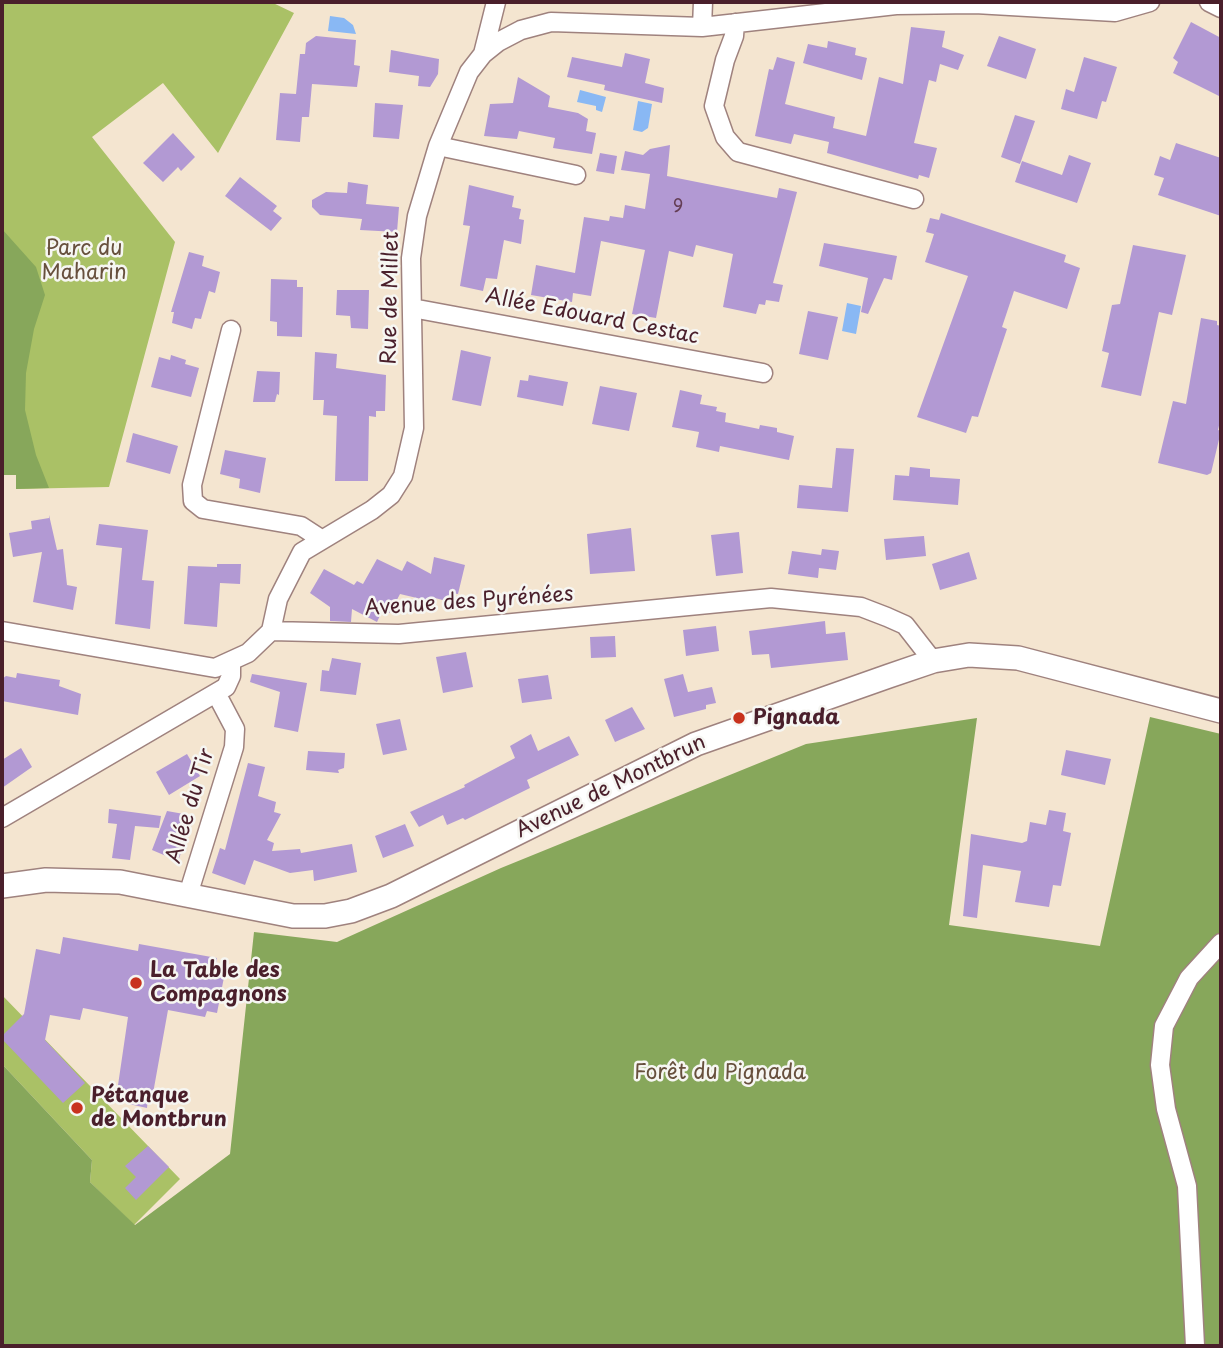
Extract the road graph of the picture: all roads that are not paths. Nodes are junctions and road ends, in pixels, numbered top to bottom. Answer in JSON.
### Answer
{"nodes":[{"id":1,"x":496,"y":2,"type":"edge"},
{"id":2,"x":703,"y":2,"type":"edge"},
{"id":3,"x":1150,"y":2,"type":"edge"},
{"id":4,"x":1209,"y":2,"type":"edge"},
{"id":5,"x":1221,"y":8,"type":"edge"},
{"id":6,"x":735,"y":23,"type":"junction"},
{"id":7,"x":702,"y":27,"type":"junction"},
{"id":8,"x":483,"y":54,"type":"junction"},
{"id":9,"x":438,"y":146,"type":"junction"},
{"id":10,"x":576,"y":175,"type":"dead end"},
{"id":11,"x":914,"y":199,"type":"dead end"},
{"id":12,"x":412,"y":308,"type":"junction"},
{"id":13,"x":231,"y":330,"type":"dead end"},
{"id":14,"x":763,"y":373,"type":"dead end"},
{"id":15,"x":320,"y":539,"type":"junction"},
{"id":16,"x":2,"y":631,"type":"edge"},
{"id":17,"x":271,"y":631,"type":"junction"},
{"id":18,"x":933,"y":662,"type":"junction"},
{"id":19,"x":231,"y":663,"type":"junction"},
{"id":20,"x":216,"y":693,"type":"junction"},
{"id":21,"x":1221,"y":711,"type":"edge"},
{"id":22,"x":2,"y":818,"type":"edge"},
{"id":23,"x":2,"y":886,"type":"edge"},
{"id":24,"x":188,"y":895,"type":"junction"},
{"id":25,"x":1221,"y":943,"type":"edge"},
{"id":26,"x":1195,"y":1346,"type":"edge"}],
"edges":[{"from":1,"to":8,"type":"street"},
{"from":2,"to":7,"type":"street"},
{"from":3,"to":6,"type":"street","name":"Rue de Millet"},
{"from":4,"to":5,"type":"street"},
{"from":6,"to":7,"type":"street","name":"Rue de Millet"},
{"from":6,"to":11,"type":"street"},
{"from":7,"to":8,"type":"street","name":"Rue de Millet"},
{"from":8,"to":9,"type":"street","name":"Rue de Millet"},
{"from":9,"to":10,"type":"street"},
{"from":9,"to":12,"type":"street","name":"Rue de Millet"},
{"from":12,"to":14,"type":"street","name":"Allée Edouard Cestac"},
{"from":12,"to":15,"type":"street","name":"Rue de Millet"},
{"from":13,"to":15,"type":"street"},
{"from":15,"to":17,"type":"street","name":"Rue de Millet"},
{"from":16,"to":19,"type":"street"},
{"from":17,"to":18,"type":"street","name":"Avenue des Pyrénées"},
{"from":17,"to":19,"type":"street"},
{"from":18,"to":21,"type":"street","name":"Avenue de Montbrun"},
{"from":18,"to":24,"type":"street","name":"Avenue de Montbrun"},
{"from":19,"to":20,"type":"street"},
{"from":20,"to":22,"type":"street"},
{"from":20,"to":24,"type":"street","name":"Allée du Tir"},
{"from":23,"to":24,"type":"street","name":"Avenue de Montbrun"},
{"from":25,"to":26,"type":"street"}]}
